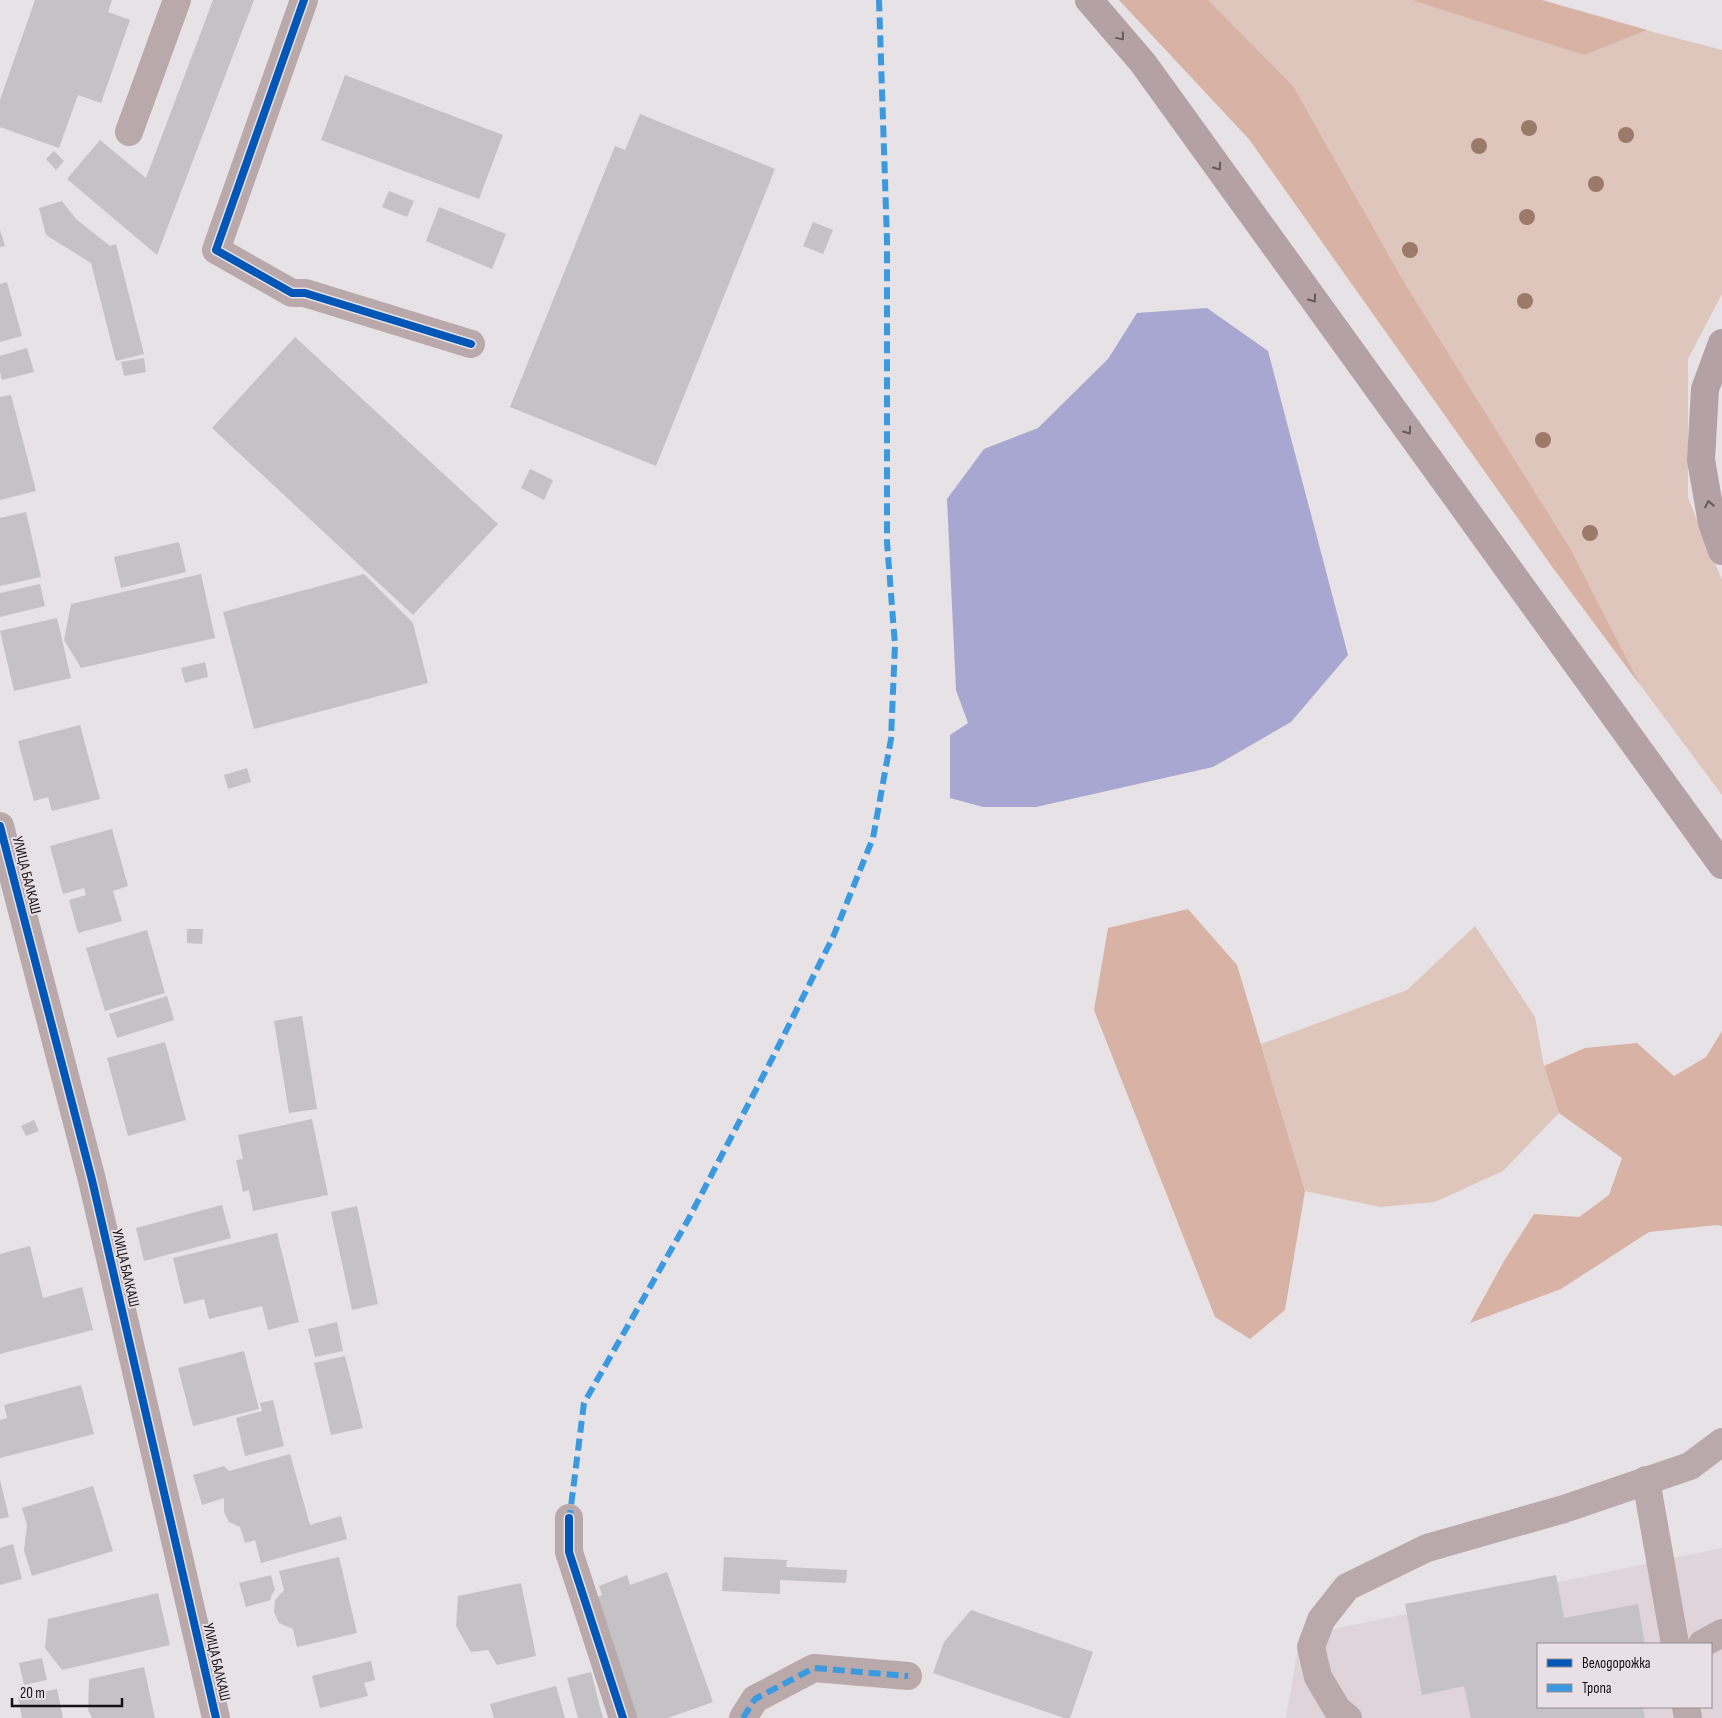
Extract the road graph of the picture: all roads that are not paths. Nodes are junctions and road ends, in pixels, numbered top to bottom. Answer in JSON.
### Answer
{"nodes":[{"id":1,"x":177,"y":0,"type":"edge"},
{"id":2,"x":304,"y":0,"type":"edge"},
{"id":3,"x":1089,"y":0,"type":"edge"},
{"id":4,"x":129,"y":132,"type":"dead end"},
{"id":5,"x":1722,"y":343,"type":"edge"},
{"id":6,"x":471,"y":344,"type":"dead end"},
{"id":7,"x":1722,"y":551,"type":"edge"},
{"id":8,"x":0,"y":826,"type":"edge"},
{"id":9,"x":1722,"y":865,"type":"edge"},
{"id":10,"x":1722,"y":1442,"type":"edge"},
{"id":11,"x":1646,"y":1480,"type":"junction"},
{"id":12,"x":570,"y":1518,"type":"dead end"},
{"id":13,"x":1722,"y":1633,"type":"edge"},
{"id":14,"x":1675,"y":1643,"type":"edge"},
{"id":15,"x":1704,"y":1643,"type":"edge"},
{"id":16,"x":908,"y":1676,"type":"dead end"},
{"id":17,"x":216,"y":1718,"type":"edge"},
{"id":18,"x":623,"y":1718,"type":"edge"},
{"id":19,"x":743,"y":1718,"type":"edge"},
{"id":20,"x":1348,"y":1718,"type":"edge"}],
"edges":[{"from":1,"to":4,"type":"street"},
{"from":2,"to":6,"type":"street"},
{"from":3,"to":9,"type":"highway","one_way":true},
{"from":7,"to":5,"type":"highway","one_way":true},
{"from":8,"to":17,"type":"street","name":"УЛИЦА БАЛКАШ"},
{"from":10,"to":11,"type":"street"},
{"from":11,"to":14,"type":"street"},
{"from":11,"to":20,"type":"street"},
{"from":12,"to":18,"type":"street"},
{"from":13,"to":15,"type":"street"},
{"from":16,"to":19,"type":"street"}]}
